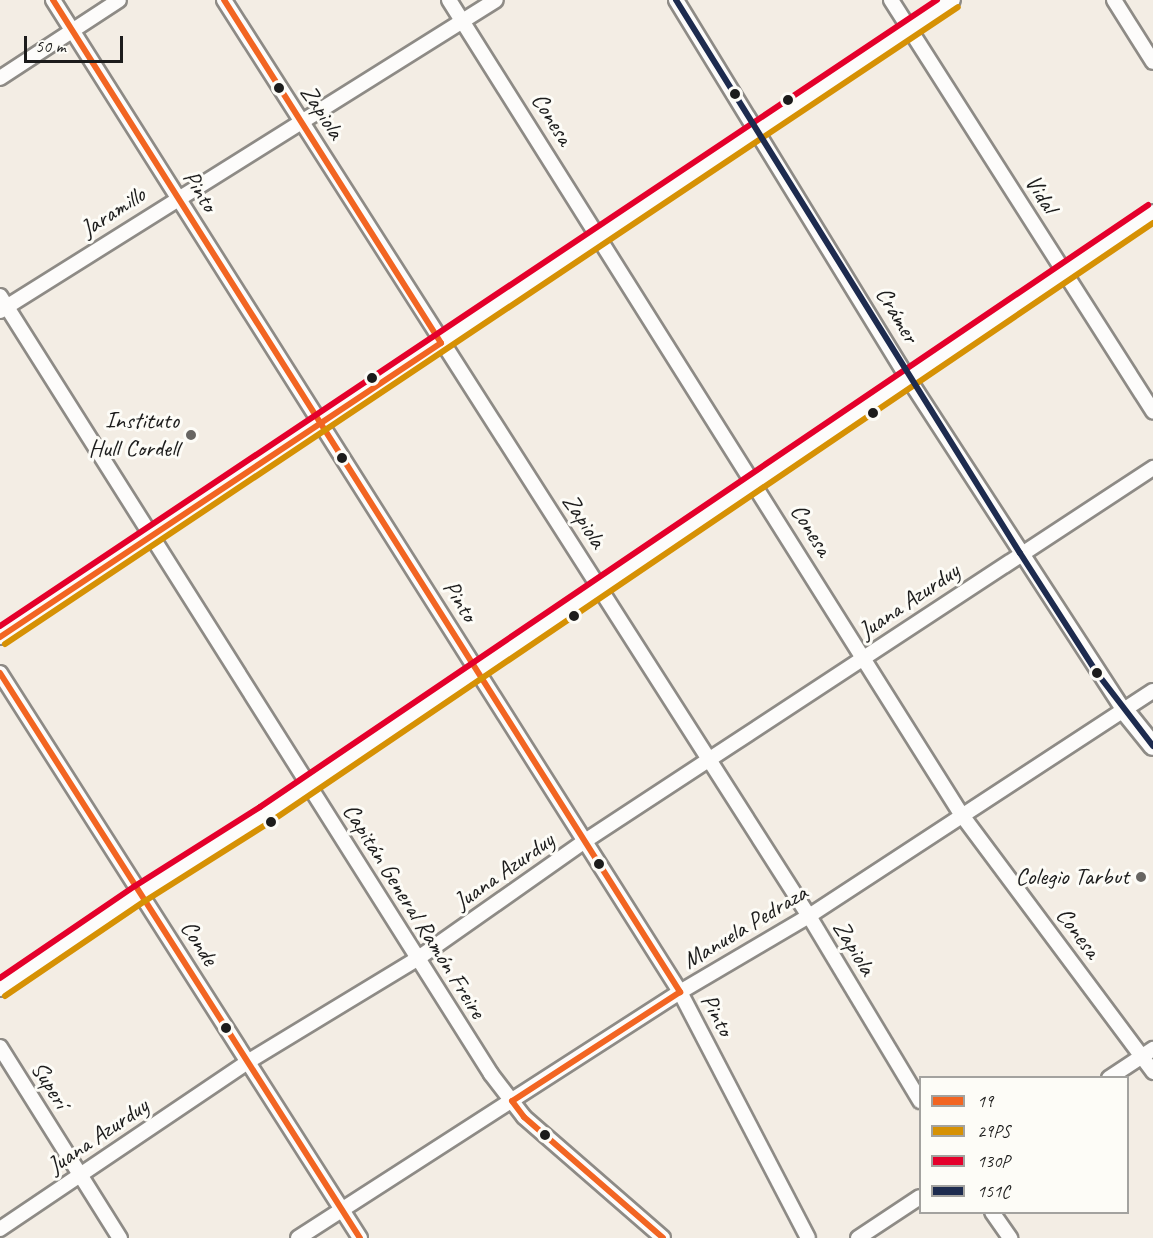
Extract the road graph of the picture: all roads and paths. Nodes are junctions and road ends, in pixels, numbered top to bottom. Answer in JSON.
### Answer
{"nodes":[{"id":1,"x":53,"y":0,"type":"edge"},
{"id":2,"x":119,"y":0,"type":"edge"},
{"id":3,"x":224,"y":0,"type":"edge"},
{"id":4,"x":449,"y":0,"type":"edge"},
{"id":5,"x":495,"y":0,"type":"edge"},
{"id":6,"x":676,"y":0,"type":"edge"},
{"id":7,"x":891,"y":0,"type":"edge"},
{"id":8,"x":953,"y":0,"type":"edge"},
{"id":9,"x":1114,"y":0,"type":"edge"},
{"id":10,"x":463,"y":21,"type":"junction"},
{"id":11,"x":910,"y":29,"type":"junction"},
{"id":12,"x":72,"y":31,"type":"junction"},
{"id":13,"x":1153,"y":62,"type":"edge"},
{"id":14,"x":0,"y":78,"type":"edge"},
{"id":15,"x":301,"y":121,"type":"junction"},
{"id":16,"x":759,"y":132,"type":"junction"},
{"id":17,"x":177,"y":197,"type":"junction"},
{"id":18,"x":1153,"y":212,"type":"edge"},
{"id":19,"x":600,"y":238,"type":"junction"},
{"id":20,"x":1063,"y":273,"type":"junction"},
{"id":21,"x":2,"y":305,"type":"edge"},
{"id":22,"x":441,"y":343,"type":"junction"},
{"id":23,"x":908,"y":378,"type":"junction"},
{"id":24,"x":1153,"y":412,"type":"edge"},
{"id":25,"x":319,"y":424,"type":"junction"},
{"id":26,"x":1153,"y":468,"type":"edge"},
{"id":27,"x":754,"y":482,"type":"junction"},
{"id":28,"x":151,"y":537,"type":"junction"},
{"id":29,"x":1020,"y":553,"type":"junction"},
{"id":30,"x":600,"y":588,"type":"junction"},
{"id":31,"x":0,"y":637,"type":"edge"},
{"id":32,"x":864,"y":658,"type":"junction"},
{"id":33,"x":477,"y":672,"type":"junction"},
{"id":34,"x":0,"y":673,"type":"edge"},
{"id":35,"x":1153,"y":691,"type":"edge"},
{"id":36,"x":1124,"y":710,"type":"junction"},
{"id":37,"x":1153,"y":746,"type":"edge"},
{"id":38,"x":709,"y":763,"type":"junction"},
{"id":39,"x":309,"y":785,"type":"junction"},
{"id":40,"x":961,"y":814,"type":"junction"},
{"id":41,"x":585,"y":841,"type":"junction"},
{"id":42,"x":140,"y":893,"type":"junction"},
{"id":43,"x":808,"y":916,"type":"junction"},
{"id":44,"x":417,"y":959,"type":"junction"},
{"id":45,"x":0,"y":989,"type":"edge"},
{"id":46,"x":680,"y":992,"type":"junction"},
{"id":47,"x":0,"y":1047,"type":"edge"},
{"id":48,"x":1148,"y":1053,"type":"edge"},
{"id":49,"x":249,"y":1061,"type":"junction"},
{"id":50,"x":1153,"y":1072,"type":"edge"},
{"id":51,"x":1111,"y":1076,"type":"edge"},
{"id":52,"x":919,"y":1098,"type":"edge"},
{"id":53,"x":512,"y":1101,"type":"junction"},
{"id":54,"x":80,"y":1174,"type":"junction"},
{"id":55,"x":919,"y":1198,"type":"edge"},
{"id":56,"x":342,"y":1210,"type":"junction"},
{"id":57,"x":993,"y":1214,"type":"edge"},
{"id":58,"x":0,"y":1229,"type":"edge"},
{"id":59,"x":120,"y":1238,"type":"edge"},
{"id":60,"x":298,"y":1238,"type":"edge"},
{"id":61,"x":360,"y":1238,"type":"edge"},
{"id":62,"x":663,"y":1238,"type":"edge"},
{"id":63,"x":808,"y":1238,"type":"edge"},
{"id":64,"x":858,"y":1238,"type":"edge"},
{"id":65,"x":1010,"y":1238,"type":"edge"}],
"edges":[{"from":1,"to":12,"type":"street","name":"Pinto"},
{"from":2,"to":12,"type":"street"},
{"from":3,"to":15,"type":"street","name":"Zapiola"},
{"from":4,"to":10,"type":"street","name":"Conesa"},
{"from":5,"to":10,"type":"street","name":"Jaramillo"},
{"from":6,"to":16,"type":"street","name":"Crámer"},
{"from":7,"to":11,"type":"street","name":"Vidal"},
{"from":8,"to":11,"type":"street"},
{"from":9,"to":13,"type":"street"},
{"from":10,"to":15,"type":"street","name":"Jaramillo"},
{"from":10,"to":19,"type":"street","name":"Conesa"},
{"from":11,"to":16,"type":"street"},
{"from":11,"to":20,"type":"street","name":"Vidal"},
{"from":12,"to":14,"type":"street"},
{"from":12,"to":17,"type":"street","name":"Pinto"},
{"from":15,"to":17,"type":"street","name":"Jaramillo"},
{"from":15,"to":22,"type":"street","name":"Zapiola"},
{"from":16,"to":19,"type":"street"},
{"from":16,"to":23,"type":"street","name":"Crámer"},
{"from":17,"to":21,"type":"street","name":"Jaramillo"},
{"from":17,"to":25,"type":"street","name":"Pinto"},
{"from":18,"to":20,"type":"street"},
{"from":19,"to":22,"type":"street"},
{"from":19,"to":27,"type":"street","name":"Conesa"},
{"from":20,"to":23,"type":"street"},
{"from":20,"to":24,"type":"street","name":"Vidal"},
{"from":21,"to":28,"type":"street","name":"Capitán General Ramón Freire"},
{"from":22,"to":25,"type":"street"},
{"from":22,"to":30,"type":"street","name":"Zapiola"},
{"from":23,"to":27,"type":"street"},
{"from":23,"to":29,"type":"street","name":"Crámer"},
{"from":25,"to":28,"type":"street"},
{"from":25,"to":33,"type":"street","name":"Pinto"},
{"from":26,"to":29,"type":"street","name":"Juana Azurduy"},
{"from":27,"to":30,"type":"street"},
{"from":27,"to":32,"type":"street","name":"Conesa"},
{"from":28,"to":31,"type":"street"},
{"from":28,"to":39,"type":"street","name":"Capitán General Ramón Freire"},
{"from":29,"to":32,"type":"street","name":"Juana Azurduy"},
{"from":29,"to":36,"type":"street","name":"Crámer"},
{"from":30,"to":33,"type":"street"},
{"from":30,"to":38,"type":"street","name":"Zapiola"},
{"from":32,"to":38,"type":"street","name":"Juana Azurduy"},
{"from":32,"to":40,"type":"street","name":"Conesa"},
{"from":33,"to":39,"type":"street"},
{"from":33,"to":41,"type":"street","name":"Pinto"},
{"from":34,"to":42,"type":"street","name":"Conde"},
{"from":35,"to":36,"type":"street","name":"Manuela Pedraza"},
{"from":36,"to":37,"type":"main road"},
{"from":36,"to":40,"type":"street","name":"Manuela Pedraza"},
{"from":38,"to":41,"type":"street","name":"Juana Azurduy"},
{"from":38,"to":43,"type":"street","name":"Zapiola"},
{"from":39,"to":42,"type":"street"},
{"from":39,"to":44,"type":"street","name":"Capitán General Ramón Freire"},
{"from":40,"to":43,"type":"street","name":"Manuela Pedraza"},
{"from":40,"to":48,"type":"street","name":"Conesa"},
{"from":41,"to":44,"type":"street","name":"Juana Azurduy"},
{"from":41,"to":46,"type":"street","name":"Pinto"},
{"from":42,"to":45,"type":"street"},
{"from":42,"to":49,"type":"street","name":"Conde"},
{"from":43,"to":46,"type":"street","name":"Manuela Pedraza"},
{"from":43,"to":52,"type":"street","name":"Zapiola"},
{"from":44,"to":49,"type":"street","name":"Juana Azurduy"},
{"from":44,"to":53,"type":"street","name":"Capitán General Ramón Freire"},
{"from":46,"to":53,"type":"street","name":"Manuela Pedraza"},
{"from":46,"to":63,"type":"street","name":"Pinto"},
{"from":47,"to":54,"type":"street","name":"Superí"},
{"from":48,"to":50,"type":"street","name":"Conesa"},
{"from":48,"to":51,"type":"street"},
{"from":49,"to":54,"type":"street","name":"Juana Azurduy"},
{"from":49,"to":56,"type":"street","name":"Conde"},
{"from":53,"to":56,"type":"street","name":"Manuela Pedraza"},
{"from":53,"to":62,"type":"street","name":"Capitán General Ramón Freire"},
{"from":54,"to":58,"type":"street","name":"Juana Azurduy"},
{"from":54,"to":59,"type":"street","name":"Superí"},
{"from":55,"to":64,"type":"street"},
{"from":56,"to":60,"type":"street","name":"Manuela Pedraza"},
{"from":56,"to":61,"type":"street","name":"Conde"},
{"from":57,"to":65,"type":"street"}]}
